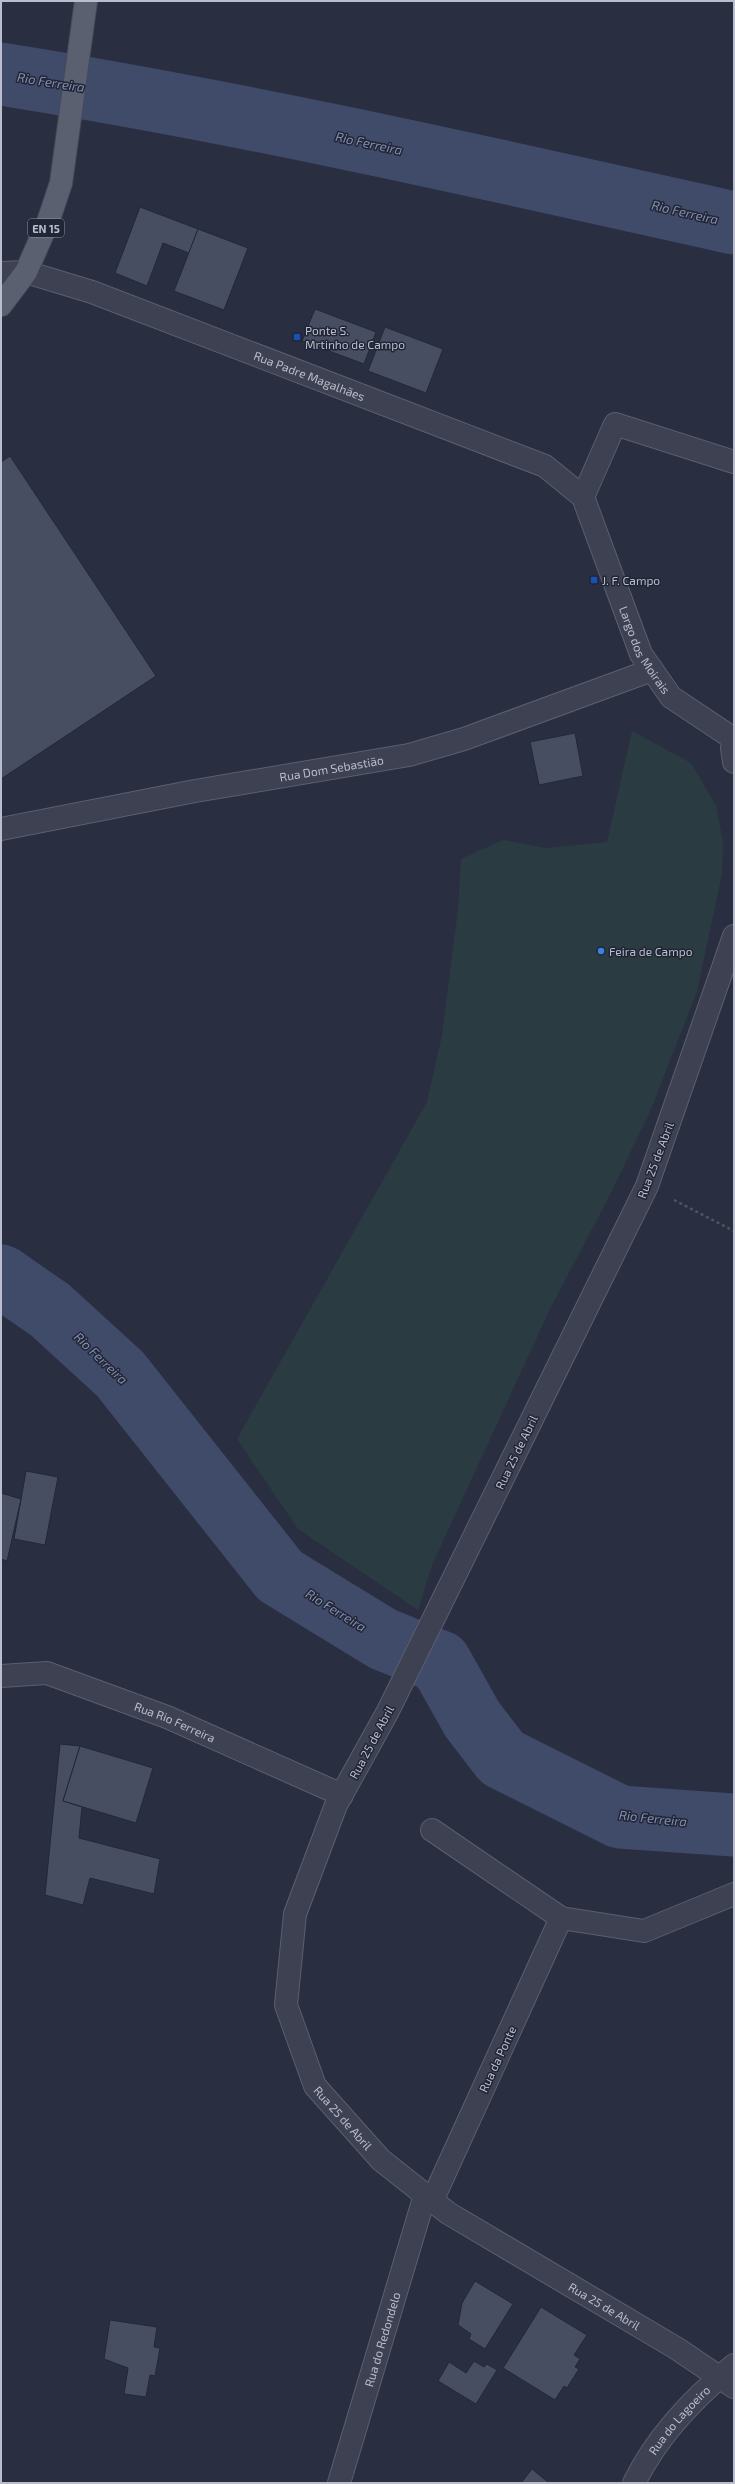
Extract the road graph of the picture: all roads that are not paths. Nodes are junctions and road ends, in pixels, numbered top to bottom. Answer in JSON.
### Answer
{"nodes":[{"id":1,"x":86,"y":2,"type":"edge"},
{"id":2,"x":26,"y":272,"type":"junction"},
{"id":3,"x":1,"y":273,"type":"edge"},
{"id":4,"x":1,"y":305,"type":"edge"},
{"id":5,"x":734,"y":462,"type":"edge"},
{"id":6,"x":583,"y":497,"type":"junction"},
{"id":7,"x":652,"y":670,"type":"junction"},
{"id":8,"x":734,"y":739,"type":"edge"},
{"id":9,"x":734,"y":762,"type":"edge"},
{"id":10,"x":1,"y":829,"type":"edge"},
{"id":11,"x":734,"y":936,"type":"edge"},
{"id":12,"x":1,"y":1676,"type":"edge"},
{"id":13,"x":342,"y":1794,"type":"junction"},
{"id":14,"x":432,"y":1830,"type":"dead end"},
{"id":15,"x":734,"y":1894,"type":"edge"},
{"id":16,"x":561,"y":1918,"type":"junction"},
{"id":17,"x":428,"y":2198,"type":"junction"},
{"id":18,"x":729,"y":2377,"type":"edge"},
{"id":19,"x":339,"y":2483,"type":"edge"},
{"id":20,"x":634,"y":2483,"type":"edge"}],
"edges":[{"from":1,"to":2,"type":"main road","number":"EN 15"},
{"from":2,"to":3,"type":"street","name":"Rua Padre Magalhães"},
{"from":2,"to":4,"type":"main road","number":"EN 15"},
{"from":2,"to":6,"type":"street","name":"Rua Padre Magalhães"},
{"from":5,"to":6,"type":"street"},
{"from":6,"to":7,"type":"street","name":"Largo dos Moirais"},
{"from":7,"to":8,"type":"street","name":"Largo dos Moirais"},
{"from":7,"to":10,"type":"street","name":"Rua Dom Sebastião"},
{"from":8,"to":9,"type":"street"},
{"from":11,"to":13,"type":"street","name":"Rua 25 de Abril"},
{"from":12,"to":13,"type":"street","name":"Rua Rio Ferreira"},
{"from":13,"to":17,"type":"street","name":"Rua 25 de Abril"},
{"from":14,"to":16,"type":"street"},
{"from":15,"to":16,"type":"street"},
{"from":16,"to":17,"type":"street","name":"Rua da Ponte"},
{"from":17,"to":18,"type":"street","name":"Rua 25 de Abril"},
{"from":17,"to":19,"type":"street","name":"Rua do Redondelo"},
{"from":18,"to":20,"type":"street","name":"Rua do Lagoeiro"}]}
